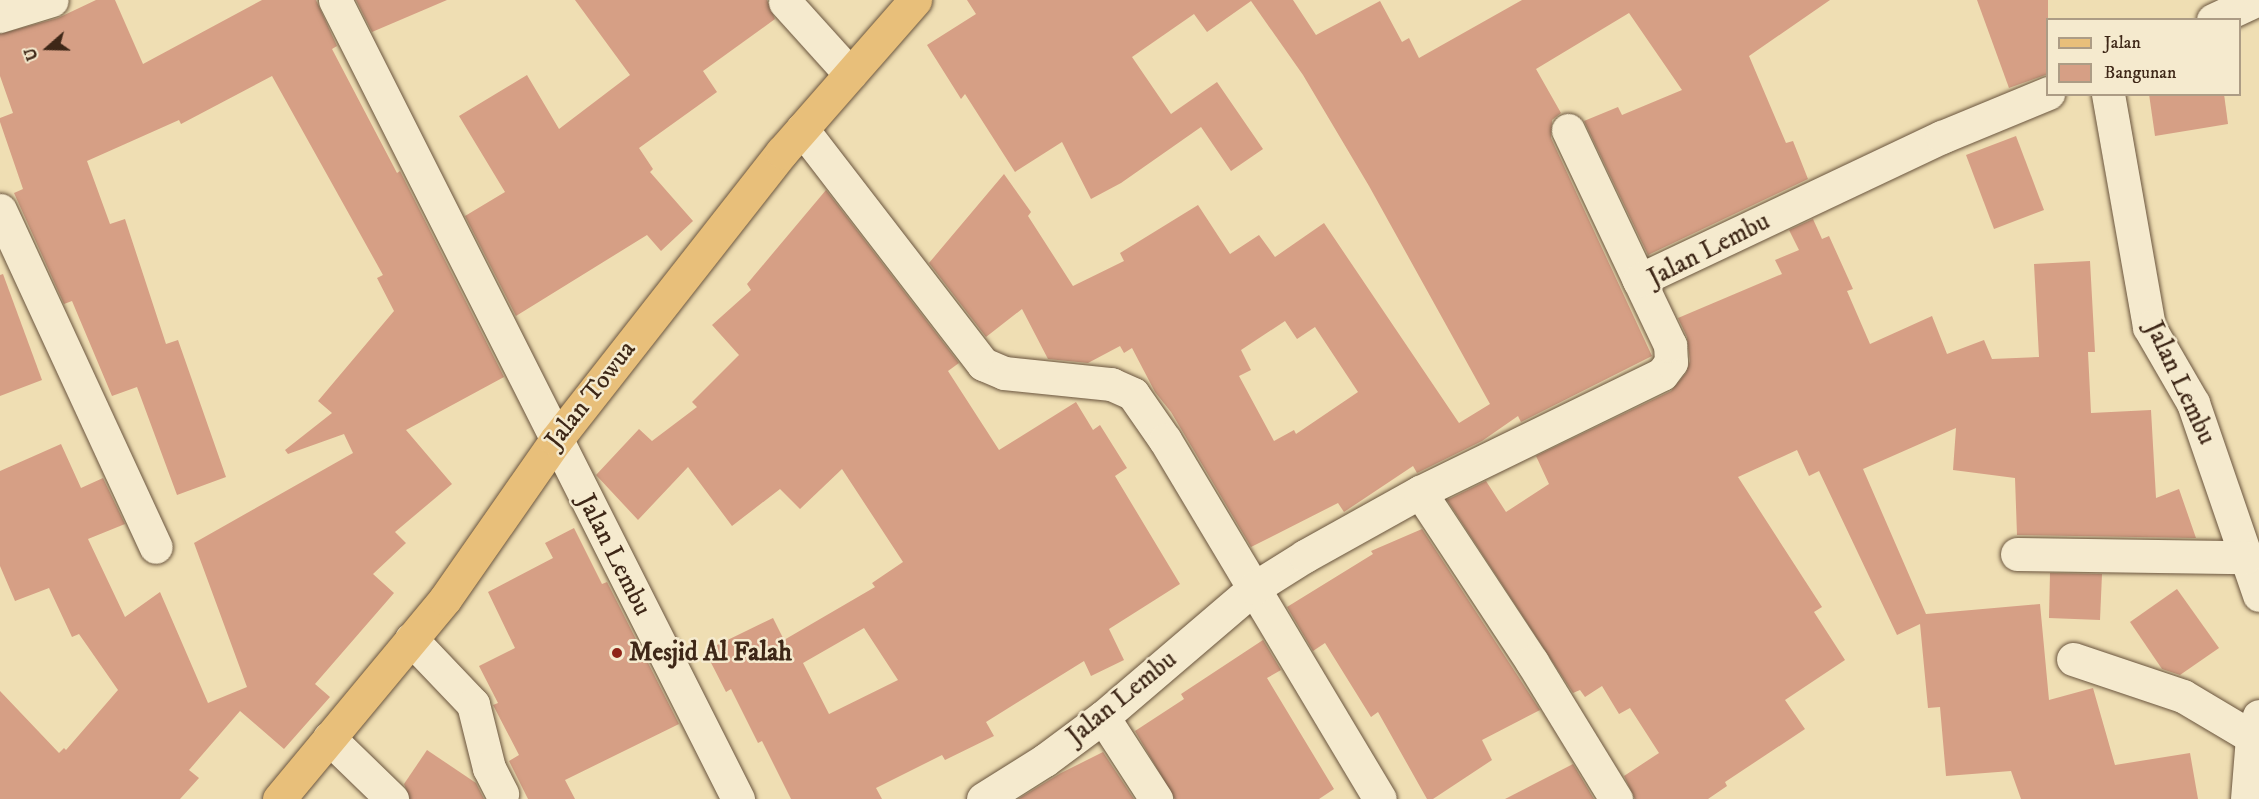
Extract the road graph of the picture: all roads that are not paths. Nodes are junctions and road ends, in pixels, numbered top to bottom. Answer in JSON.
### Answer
{"nodes":[{"id":1,"x":52,"y":0,"type":"edge"},
{"id":2,"x":335,"y":0,"type":"edge"},
{"id":3,"x":915,"y":0,"type":"edge"},
{"id":4,"x":2256,"y":0,"type":"edge"},
{"id":5,"x":786,"y":2,"type":"dead end"},
{"id":6,"x":0,"y":16,"type":"edge"},
{"id":7,"x":2217,"y":18,"type":"edge"},
{"id":8,"x":850,"y":74,"type":"junction"},
{"id":9,"x":2046,"y":94,"type":"edge"},
{"id":10,"x":2108,"y":96,"type":"edge"},
{"id":11,"x":802,"y":129,"type":"junction"},
{"id":12,"x":1568,"y":130,"type":"dead end"},
{"id":13,"x":0,"y":210,"type":"edge"},
{"id":14,"x":10,"y":264,"type":"edge"},
{"id":15,"x":1639,"y":280,"type":"junction"},
{"id":16,"x":556,"y":440,"type":"junction"},
{"id":17,"x":1420,"y":492,"type":"junction"},
{"id":18,"x":156,"y":547,"type":"dead end"},
{"id":19,"x":2017,"y":554,"type":"dead end"},
{"id":20,"x":2246,"y":557,"type":"junction"},
{"id":21,"x":1254,"y":588,"type":"junction"},
{"id":22,"x":2259,"y":595,"type":"edge"},
{"id":23,"x":411,"y":639,"type":"junction"},
{"id":24,"x":2073,"y":659,"type":"dead end"},
{"id":25,"x":1103,"y":717,"type":"junction"},
{"id":26,"x":2255,"y":726,"type":"edge"},
{"id":27,"x":329,"y":738,"type":"junction"},
{"id":28,"x":502,"y":794,"type":"dead end"},
{"id":29,"x":279,"y":799,"type":"edge"},
{"id":30,"x":392,"y":799,"type":"edge"},
{"id":31,"x":738,"y":799,"type":"edge"},
{"id":32,"x":983,"y":799,"type":"edge"},
{"id":33,"x":1156,"y":799,"type":"edge"},
{"id":34,"x":1380,"y":799,"type":"edge"},
{"id":35,"x":1616,"y":799,"type":"edge"},
{"id":36,"x":2247,"y":799,"type":"edge"}],
"edges":[{"from":1,"to":6,"type":"street"},
{"from":2,"to":16,"type":"street","name":"Jalan Lembu"},
{"from":3,"to":8,"type":"main road","name":"Jalan Towua"},
{"from":4,"to":7,"type":"street"},
{"from":5,"to":8,"type":"street"},
{"from":8,"to":11,"type":"main road","name":"Jalan Towua"},
{"from":9,"to":15,"type":"street","name":"Jalan Lembu"},
{"from":10,"to":20,"type":"street","name":"Jalan Lembu"},
{"from":11,"to":16,"type":"main road","name":"Jalan Towua"},
{"from":11,"to":21,"type":"street"},
{"from":12,"to":15,"type":"street"},
{"from":13,"to":14,"type":"street"},
{"from":14,"to":18,"type":"street"},
{"from":15,"to":17,"type":"street","name":"Jalan Lembu"},
{"from":16,"to":23,"type":"main road","name":"Jalan Towua"},
{"from":16,"to":31,"type":"street","name":"Jalan Lembu"},
{"from":17,"to":21,"type":"street","name":"Jalan Lembu"},
{"from":17,"to":35,"type":"street"},
{"from":19,"to":20,"type":"street"},
{"from":20,"to":22,"type":"street","name":"Jalan Lembu"},
{"from":21,"to":25,"type":"street","name":"Jalan Lembu"},
{"from":21,"to":34,"type":"street"},
{"from":23,"to":27,"type":"main road","name":"Jalan Towua"},
{"from":23,"to":28,"type":"street"},
{"from":24,"to":26,"type":"street"},
{"from":25,"to":32,"type":"street","name":"Jalan Lembu"},
{"from":25,"to":33,"type":"street"},
{"from":26,"to":36,"type":"street"},
{"from":27,"to":29,"type":"main road","name":"Jalan Towua"},
{"from":27,"to":30,"type":"street"}]}
